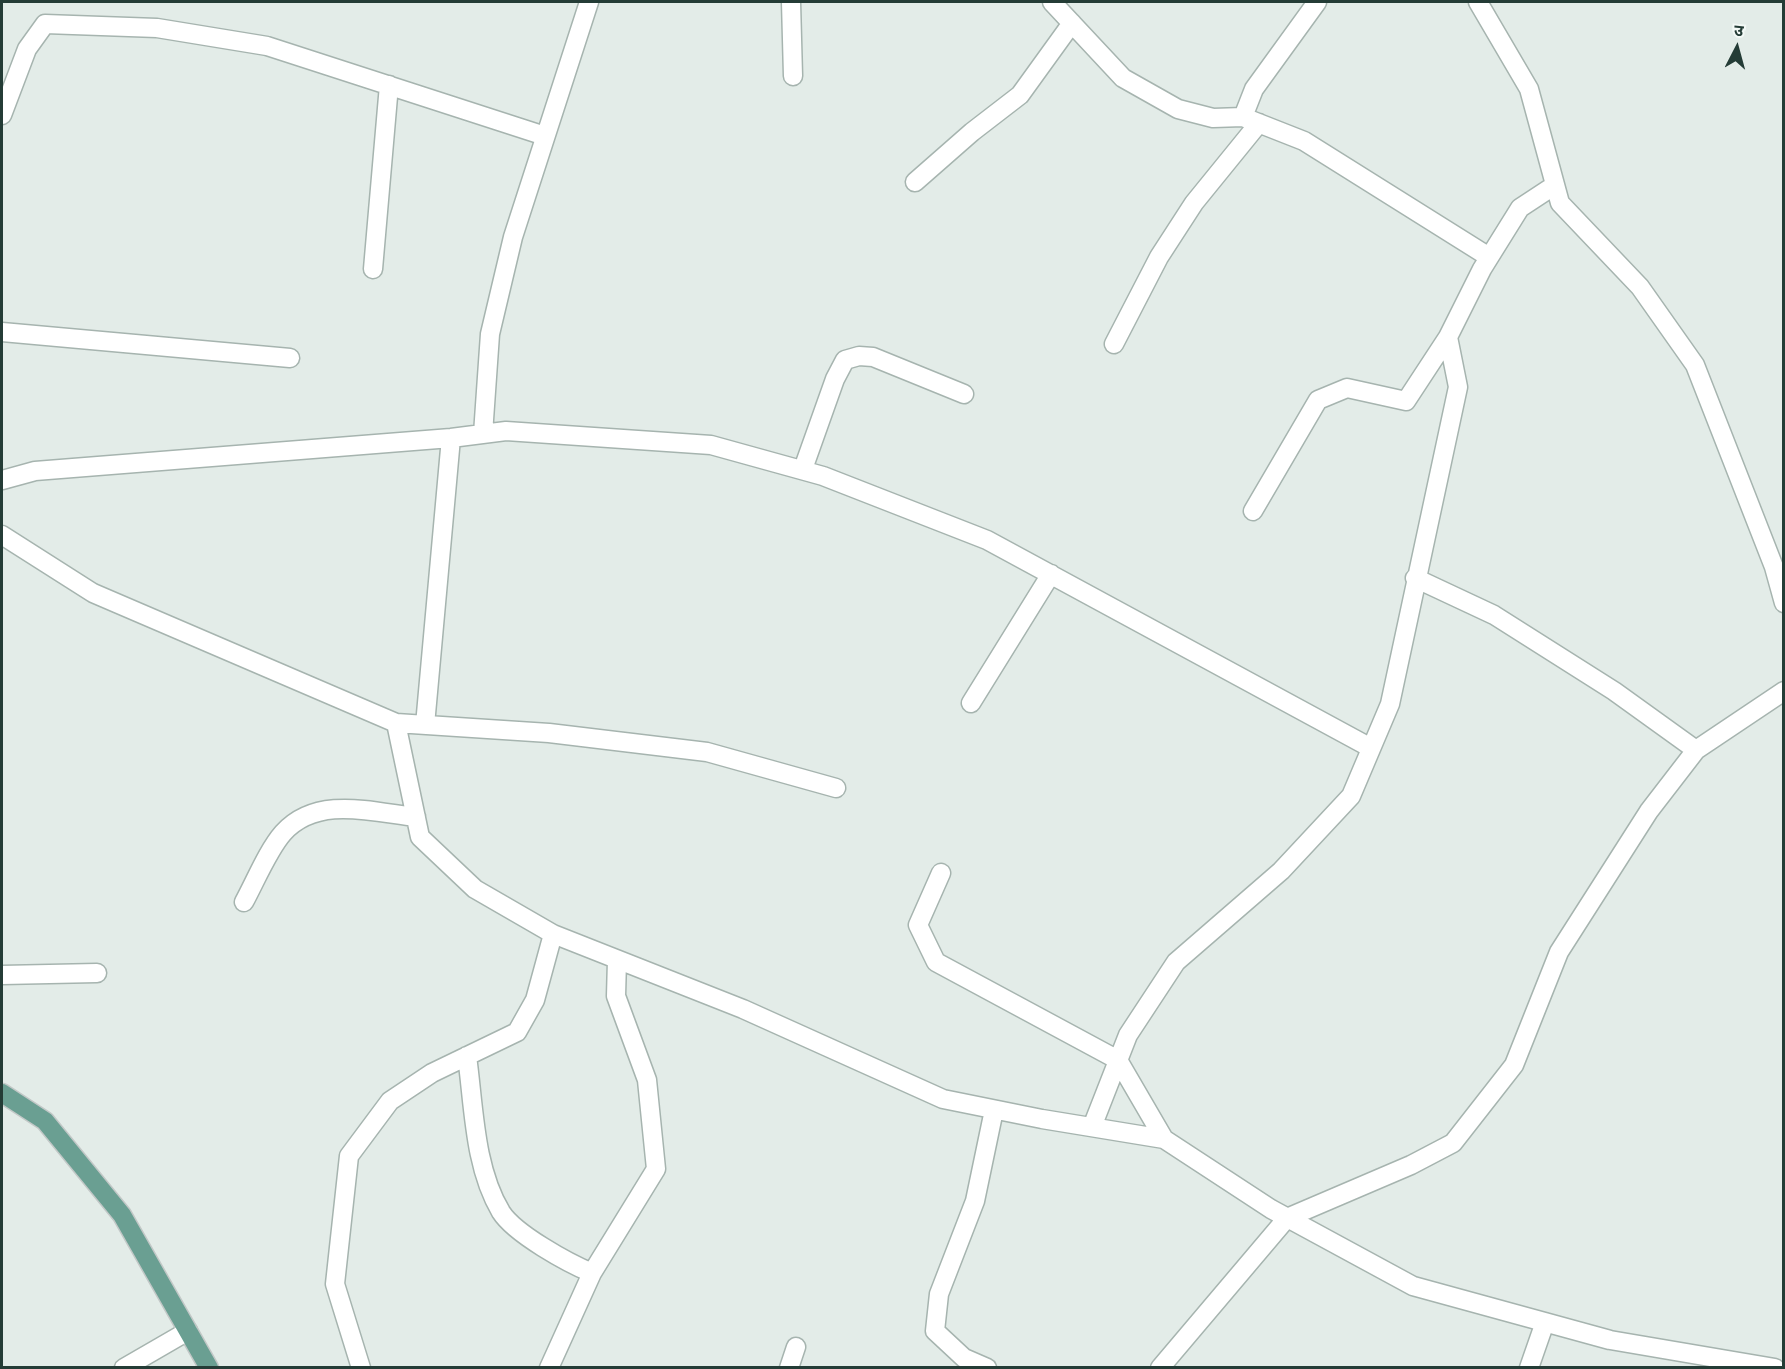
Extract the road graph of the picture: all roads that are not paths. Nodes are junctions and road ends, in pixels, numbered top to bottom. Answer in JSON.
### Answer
{"nodes":[{"id":1,"x":589,"y":2,"type":"edge"},
{"id":2,"x":791,"y":2,"type":"edge"},
{"id":3,"x":1052,"y":2,"type":"edge"},
{"id":4,"x":1317,"y":2,"type":"edge"},
{"id":5,"x":1478,"y":2,"type":"edge"},
{"id":6,"x":1072,"y":23,"type":"junction"},
{"id":7,"x":793,"y":76,"type":"dead end"},
{"id":8,"x":389,"y":85,"type":"junction"},
{"id":9,"x":2,"y":115,"type":"edge"},
{"id":10,"x":1251,"y":120,"type":"junction"},
{"id":11,"x":545,"y":136,"type":"junction"},
{"id":12,"x":915,"y":182,"type":"dead end"},
{"id":13,"x":1555,"y":185,"type":"junction"},
{"id":14,"x":1490,"y":256,"type":"junction"},
{"id":15,"x":373,"y":269,"type":"dead end"},
{"id":16,"x":2,"y":332,"type":"edge"},
{"id":17,"x":1448,"y":337,"type":"junction"},
{"id":18,"x":1114,"y":344,"type":"dead end"},
{"id":19,"x":290,"y":358,"type":"dead end"},
{"id":20,"x":964,"y":394,"type":"dead end"},
{"id":21,"x":483,"y":434,"type":"junction"},
{"id":22,"x":451,"y":438,"type":"junction"},
{"id":23,"x":803,"y":469,"type":"junction"},
{"id":24,"x":2,"y":480,"type":"edge"},
{"id":25,"x":1253,"y":511,"type":"dead end"},
{"id":26,"x":2,"y":535,"type":"edge"},
{"id":27,"x":1779,"y":565,"type":"edge"},
{"id":28,"x":1051,"y":574,"type":"junction"},
{"id":29,"x":1415,"y":578,"type":"junction"},
{"id":30,"x":1784,"y":603,"type":"edge"},
{"id":31,"x":1784,"y":691,"type":"edge"},
{"id":32,"x":971,"y":703,"type":"dead end"},
{"id":33,"x":396,"y":723,"type":"junction"},
{"id":34,"x":425,"y":725,"type":"junction"},
{"id":35,"x":1371,"y":748,"type":"junction"},
{"id":36,"x":1696,"y":750,"type":"junction"},
{"id":37,"x":836,"y":789,"type":"dead end"},
{"id":38,"x":416,"y":817,"type":"junction"},
{"id":39,"x":941,"y":873,"type":"dead end"},
{"id":40,"x":244,"y":902,"type":"dead end"},
{"id":41,"x":554,"y":934,"type":"junction"},
{"id":42,"x":617,"y":960,"type":"junction"},
{"id":43,"x":97,"y":973,"type":"dead end"},
{"id":44,"x":2,"y":975,"type":"edge"},
{"id":45,"x":467,"y":1056,"type":"junction"},
{"id":46,"x":1118,"y":1060,"type":"junction"},
{"id":47,"x":2,"y":1093,"type":"edge"},
{"id":48,"x":994,"y":1110,"type":"junction"},
{"id":49,"x":1092,"y":1127,"type":"junction"},
{"id":50,"x":1164,"y":1139,"type":"junction"},
{"id":51,"x":1287,"y":1218,"type":"junction"},
{"id":52,"x":592,"y":1273,"type":"junction"},
{"id":53,"x":1545,"y":1322,"type":"junction"},
{"id":54,"x":188,"y":1332,"type":"junction"},
{"id":55,"x":795,"y":1347,"type":"dead end"},
{"id":56,"x":1685,"y":1360,"type":"edge"},
{"id":57,"x":124,"y":1368,"type":"edge"},
{"id":58,"x":209,"y":1368,"type":"edge"},
{"id":59,"x":361,"y":1368,"type":"edge"},
{"id":60,"x":549,"y":1368,"type":"edge"},
{"id":61,"x":789,"y":1368,"type":"edge"},
{"id":62,"x":987,"y":1368,"type":"edge"},
{"id":63,"x":1160,"y":1368,"type":"edge"},
{"id":64,"x":1529,"y":1368,"type":"edge"},
{"id":65,"x":1775,"y":1368,"type":"edge"}],
"edges":[{"from":1,"to":11,"type":"street"},
{"from":2,"to":7,"type":"street"},
{"from":3,"to":6,"type":"street"},
{"from":4,"to":10,"type":"street"},
{"from":5,"to":13,"type":"street"},
{"from":6,"to":10,"type":"street"},
{"from":6,"to":12,"type":"street"},
{"from":8,"to":9,"type":"street"},
{"from":8,"to":11,"type":"street"},
{"from":8,"to":15,"type":"street"},
{"from":10,"to":14,"type":"street"},
{"from":10,"to":18,"type":"street"},
{"from":11,"to":21,"type":"street"},
{"from":13,"to":14,"type":"street"},
{"from":13,"to":27,"type":"street"},
{"from":14,"to":17,"type":"street"},
{"from":16,"to":19,"type":"street"},
{"from":17,"to":25,"type":"street"},
{"from":17,"to":29,"type":"street"},
{"from":20,"to":23,"type":"street"},
{"from":21,"to":22,"type":"street"},
{"from":21,"to":23,"type":"street"},
{"from":22,"to":24,"type":"street"},
{"from":22,"to":34,"type":"street"},
{"from":23,"to":28,"type":"street"},
{"from":26,"to":33,"type":"street"},
{"from":27,"to":30,"type":"street"},
{"from":28,"to":32,"type":"street"},
{"from":28,"to":35,"type":"street"},
{"from":29,"to":35,"type":"street"},
{"from":29,"to":36,"type":"street"},
{"from":31,"to":36,"type":"street"},
{"from":33,"to":34,"type":"street"},
{"from":33,"to":38,"type":"street"},
{"from":34,"to":37,"type":"street"},
{"from":35,"to":46,"type":"street"},
{"from":36,"to":51,"type":"street"},
{"from":38,"to":40,"type":"street"},
{"from":38,"to":41,"type":"street"},
{"from":39,"to":46,"type":"street"},
{"from":41,"to":42,"type":"street"},
{"from":41,"to":45,"type":"street"},
{"from":42,"to":48,"type":"street"},
{"from":42,"to":52,"type":"street"},
{"from":43,"to":44,"type":"street"},
{"from":45,"to":52,"type":"street"},
{"from":45,"to":59,"type":"street"},
{"from":46,"to":49,"type":"street"},
{"from":46,"to":50,"type":"street"},
{"from":47,"to":54,"type":"main road"},
{"from":48,"to":49,"type":"street"},
{"from":48,"to":62,"type":"street"},
{"from":49,"to":50,"type":"street"},
{"from":50,"to":51,"type":"street"},
{"from":51,"to":53,"type":"street"},
{"from":51,"to":63,"type":"street"},
{"from":52,"to":60,"type":"street"},
{"from":53,"to":56,"type":"street"},
{"from":53,"to":64,"type":"street"},
{"from":54,"to":57,"type":"street"},
{"from":54,"to":58,"type":"main road"},
{"from":55,"to":61,"type":"street"},
{"from":56,"to":65,"type":"street"}]}
